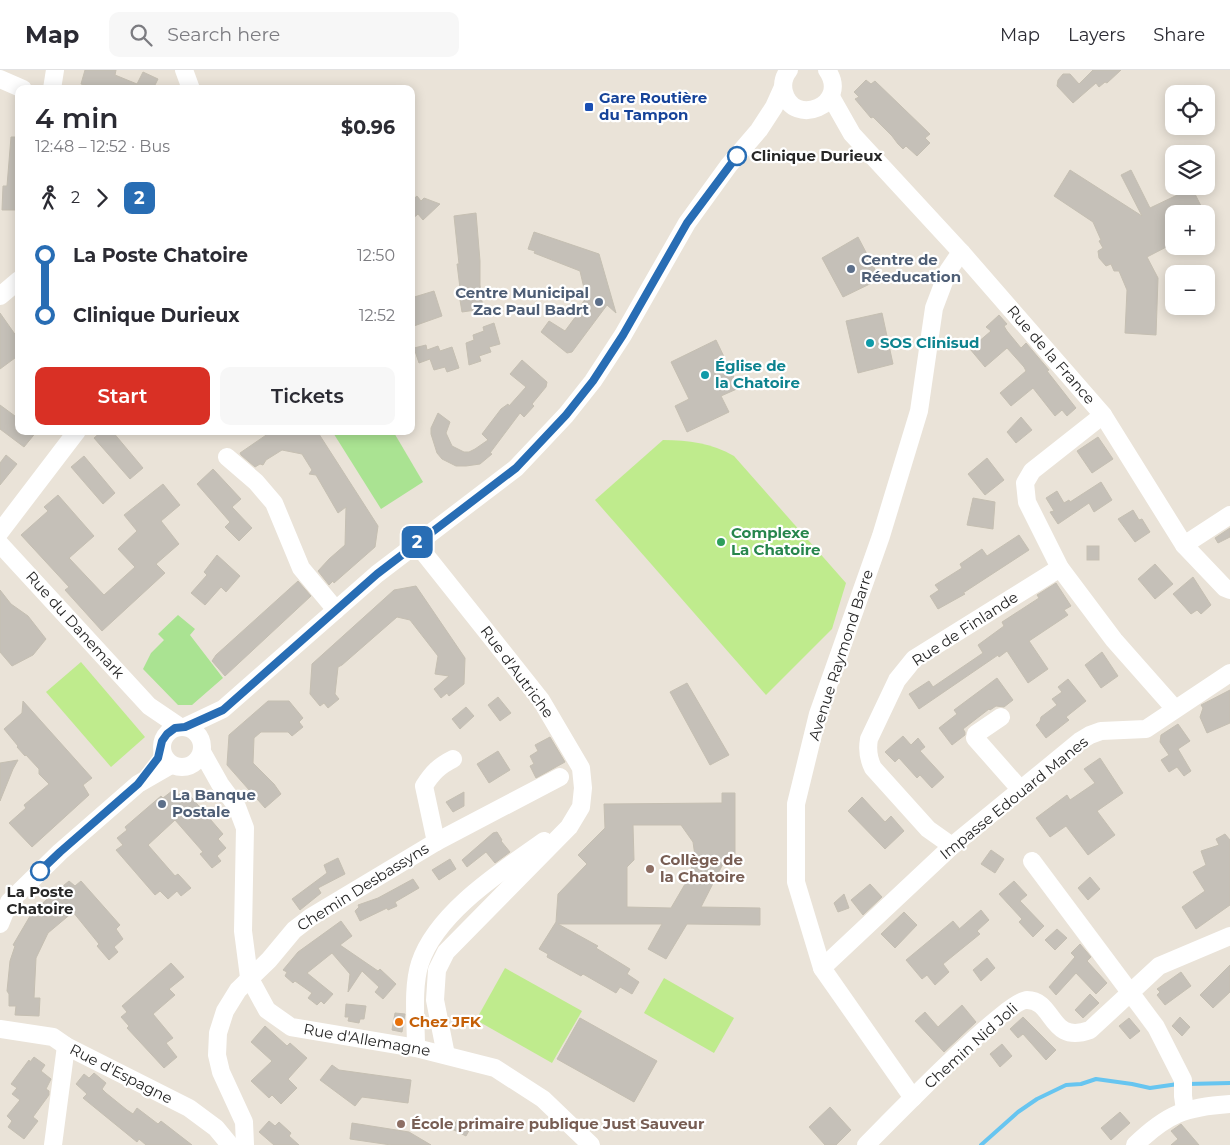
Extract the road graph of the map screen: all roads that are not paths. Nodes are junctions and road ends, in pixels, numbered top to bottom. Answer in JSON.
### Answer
{"nodes":[{"id":1,"x":55,"y":70,"type":"edge"},
{"id":2,"x":184,"y":70,"type":"edge"},
{"id":3,"x":827,"y":70,"type":"edge"},
{"id":4,"x":844,"y":70,"type":"edge"},
{"id":5,"x":783,"y":77,"type":"edge"},
{"id":6,"x":0,"y":79,"type":"edge"},
{"id":7,"x":53,"y":85,"type":"edge"},
{"id":8,"x":190,"y":85,"type":"edge"},
{"id":9,"x":15,"y":86,"type":"edge"},
{"id":10,"x":832,"y":92,"type":"junction"},
{"id":11,"x":806,"y":110,"type":"junction"},
{"id":12,"x":759,"y":130,"type":"junction"},
{"id":13,"x":852,"y":134,"type":"junction"},
{"id":14,"x":961,"y":252,"type":"junction"},
{"id":15,"x":15,"y":283,"type":"edge"},
{"id":16,"x":0,"y":296,"type":"edge"},
{"id":17,"x":1103,"y":415,"type":"junction"},
{"id":18,"x":74,"y":435,"type":"edge"},
{"id":19,"x":227,"y":457,"type":"dead end"},
{"id":20,"x":1230,"y":515,"type":"edge"},
{"id":21,"x":0,"y":532,"type":"edge"},
{"id":22,"x":416,"y":543,"type":"junction"},
{"id":23,"x":0,"y":544,"type":"edge"},
{"id":24,"x":1184,"y":545,"type":"junction"},
{"id":25,"x":1060,"y":568,"type":"junction"},
{"id":26,"x":1230,"y":590,"type":"edge"},
{"id":27,"x":336,"y":610,"type":"junction"},
{"id":28,"x":1230,"y":673,"type":"edge"},
{"id":29,"x":149,"y":706,"type":"junction"},
{"id":30,"x":223,"y":710,"type":"junction"},
{"id":31,"x":1175,"y":710,"type":"junction"},
{"id":32,"x":1001,"y":717,"type":"dead end"},
{"id":33,"x":182,"y":727,"type":"junction"},
{"id":34,"x":163,"y":743,"type":"junction"},
{"id":35,"x":202,"y":748,"type":"junction"},
{"id":36,"x":453,"y":759,"type":"dead end"},
{"id":37,"x":180,"y":766,"type":"junction"},
{"id":38,"x":560,"y":777,"type":"dead end"},
{"id":39,"x":138,"y":784,"type":"junction"},
{"id":40,"x":220,"y":784,"type":"junction"},
{"id":41,"x":1020,"y":789,"type":"junction"},
{"id":42,"x":557,"y":840,"type":"junction"},
{"id":43,"x":436,"y":842,"type":"junction"},
{"id":44,"x":952,"y":846,"type":"junction"},
{"id":45,"x":1032,"y":860,"type":"dead end"},
{"id":46,"x":0,"y":924,"type":"edge"},
{"id":47,"x":1230,"y":936,"type":"edge"},
{"id":48,"x":822,"y":968,"type":"junction"},
{"id":49,"x":250,"y":977,"type":"junction"},
{"id":50,"x":1129,"y":993,"type":"junction"},
{"id":51,"x":0,"y":1028,"type":"edge"},
{"id":52,"x":66,"y":1046,"type":"junction"},
{"id":53,"x":416,"y":1048,"type":"junction"},
{"id":54,"x":446,"y":1055,"type":"junction"},
{"id":55,"x":1184,"y":1095,"type":"junction"},
{"id":56,"x":913,"y":1098,"type":"junction"},
{"id":57,"x":1230,"y":1104,"type":"edge"},
{"id":58,"x":58,"y":1143,"type":"edge"},
{"id":59,"x":243,"y":1144,"type":"edge"},
{"id":60,"x":591,"y":1145,"type":"edge"},
{"id":61,"x":866,"y":1145,"type":"edge"},
{"id":62,"x":1135,"y":1145,"type":"edge"}],
"edges":[{"from":1,"to":7,"type":"street"},
{"from":2,"to":8,"type":"street"},
{"from":3,"to":10,"type":"street","name":"Rue de la France"},
{"from":4,"to":10,"type":"street"},
{"from":5,"to":11,"type":"street","name":"Rue de la France"},
{"from":5,"to":12,"type":"street"},
{"from":6,"to":9,"type":"street"},
{"from":10,"to":11,"type":"street"},
{"from":10,"to":13,"type":"street","name":"Rue de la France"},
{"from":11,"to":12,"type":"street"},
{"from":11,"to":13,"type":"street","name":"Rue de la France"},
{"from":12,"to":22,"type":"street"},
{"from":13,"to":14,"type":"street","name":"Rue de la France"},
{"from":14,"to":17,"type":"street","name":"Rue de la France"},
{"from":14,"to":48,"type":"street","name":"Avenue Raymond Barre"},
{"from":15,"to":16,"type":"street"},
{"from":17,"to":24,"type":"street","name":"Rue de la France"},
{"from":17,"to":25,"type":"street"},
{"from":18,"to":21,"type":"street"},
{"from":19,"to":27,"type":"street"},
{"from":20,"to":24,"type":"street"},
{"from":22,"to":27,"type":"street"},
{"from":22,"to":42,"type":"street","name":"Rue d'Autriche"},
{"from":23,"to":29,"type":"street","name":"Rue du Danemark"},
{"from":24,"to":26,"type":"street","name":"Rue de la France"},
{"from":25,"to":31,"type":"street"},
{"from":25,"to":44,"type":"street","name":"Rue de Finlande"},
{"from":27,"to":30,"type":"street"},
{"from":28,"to":31,"type":"street","name":"Impasse Edouard Manes"},
{"from":29,"to":33,"type":"street","name":"Rue du Danemark"},
{"from":29,"to":34,"type":"street","name":"Rue du Danemark"},
{"from":30,"to":33,"type":"street"},
{"from":30,"to":35,"type":"street"},
{"from":31,"to":41,"type":"street","name":"Impasse Edouard Manes"},
{"from":32,"to":41,"type":"street"},
{"from":33,"to":34,"type":"street"},
{"from":33,"to":35,"type":"street"},
{"from":34,"to":37,"type":"street"},
{"from":34,"to":39,"type":"street"},
{"from":35,"to":37,"type":"street"},
{"from":35,"to":40,"type":"street","name":"Rue d'Allemagne"},
{"from":36,"to":43,"type":"street","name":"Chemin Desbassyns"},
{"from":37,"to":39,"type":"street"},
{"from":37,"to":40,"type":"street","name":"Rue d'Allemagne"},
{"from":38,"to":43,"type":"street","name":"Chemin Desbassyns"},
{"from":39,"to":46,"type":"street"},
{"from":40,"to":49,"type":"street","name":"Rue d'Allemagne"},
{"from":41,"to":44,"type":"street","name":"Impasse Edouard Manes"},
{"from":42,"to":53,"type":"street"},
{"from":42,"to":54,"type":"street","name":"Rue d'Autriche"},
{"from":43,"to":49,"type":"street","name":"Chemin Desbassyns"},
{"from":44,"to":48,"type":"street","name":"Impasse Edouard Manes"},
{"from":45,"to":50,"type":"street"},
{"from":47,"to":50,"type":"street","name":"Chemin Nid Joli"},
{"from":48,"to":56,"type":"street","name":"Avenue Raymond Barre"},
{"from":49,"to":53,"type":"street","name":"Rue d'Allemagne"},
{"from":49,"to":59,"type":"street","name":"Chemin Desbassyns"},
{"from":50,"to":55,"type":"street"},
{"from":50,"to":56,"type":"street","name":"Chemin Nid Joli"},
{"from":51,"to":52,"type":"street","name":"Rue d'Espagne"},
{"from":52,"to":58,"type":"street"},
{"from":52,"to":59,"type":"street","name":"Rue d'Espagne"},
{"from":53,"to":54,"type":"street","name":"Rue d'Allemagne"},
{"from":54,"to":60,"type":"street","name":"Rue d'Allemagne"},
{"from":55,"to":57,"type":"street"},
{"from":55,"to":62,"type":"street"},
{"from":56,"to":61,"type":"street","name":"Chemin Nid Joli"}]}
